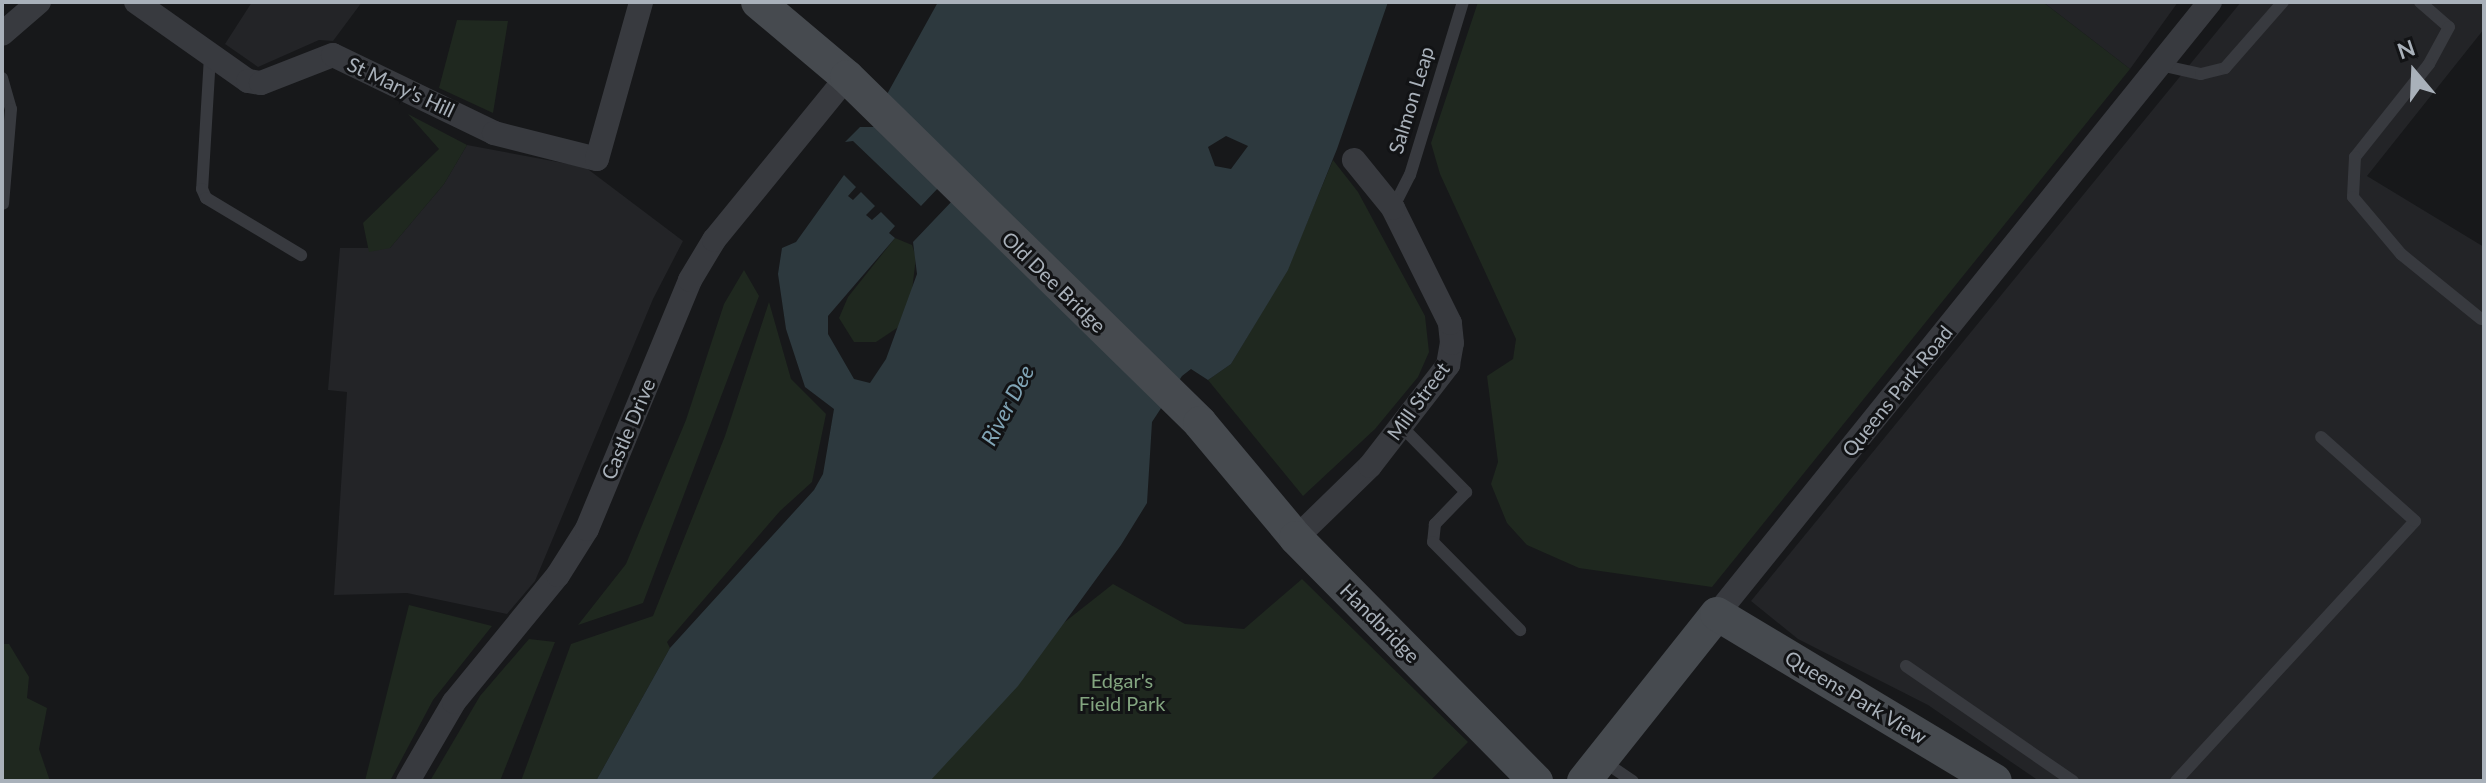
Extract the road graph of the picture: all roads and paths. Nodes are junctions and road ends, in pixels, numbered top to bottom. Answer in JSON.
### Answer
{"nodes":[{"id":1,"x":39,"y":2,"type":"edge"},
{"id":2,"x":136,"y":2,"type":"edge"},
{"id":3,"x":641,"y":2,"type":"edge"},
{"id":4,"x":758,"y":2,"type":"edge"},
{"id":5,"x":1463,"y":2,"type":"edge"},
{"id":6,"x":2210,"y":2,"type":"edge"},
{"id":7,"x":2283,"y":2,"type":"edge"},
{"id":8,"x":2420,"y":2,"type":"edge"},
{"id":9,"x":2,"y":34,"type":"edge"},
{"id":10,"x":210,"y":56,"type":"junction"},
{"id":11,"x":2160,"y":65,"type":"junction"},
{"id":12,"x":847,"y":77,"type":"junction"},
{"id":13,"x":2,"y":78,"type":"edge"},
{"id":14,"x":1354,"y":160,"type":"dead end"},
{"id":15,"x":3,"y":204,"type":"edge"},
{"id":16,"x":1393,"y":208,"type":"junction"},
{"id":17,"x":301,"y":255,"type":"dead end"},
{"id":18,"x":2481,"y":319,"type":"dead end"},
{"id":19,"x":1401,"y":426,"type":"junction"},
{"id":20,"x":2321,"y":437,"type":"dead end"},
{"id":21,"x":1219,"y":448,"type":"joint"},
{"id":22,"x":1296,"y":538,"type":"junction"},
{"id":23,"x":1717,"y":614,"type":"junction"},
{"id":24,"x":1520,"y":630,"type":"dead end"},
{"id":25,"x":1906,"y":666,"type":"dead end"},
{"id":26,"x":1592,"y":770,"type":"edge"},
{"id":27,"x":1990,"y":779,"type":"edge"},
{"id":28,"x":408,"y":781,"type":"edge"},
{"id":29,"x":1536,"y":781,"type":"edge"},
{"id":30,"x":1633,"y":781,"type":"edge"},
{"id":31,"x":2073,"y":781,"type":"edge"},
{"id":32,"x":2176,"y":781,"type":"edge"}],
"edges":[{"from":1,"to":9,"type":"street"},
{"from":2,"to":10,"type":"street","name":"St Mary's Hill"},
{"from":3,"to":10,"type":"street","name":"St Mary's Hill"},
{"from":4,"to":12,"type":"street"},
{"from":5,"to":16,"type":"lane","name":"Salmon Leap"},
{"from":6,"to":11,"type":"street","name":"Queens Park Road"},
{"from":7,"to":11,"type":"lane"},
{"from":8,"to":18,"type":"lane"},
{"from":10,"to":17,"type":"lane"},
{"from":11,"to":23,"type":"street","name":"Queens Park Road"},
{"from":12,"to":21,"type":"street","name":"Old Dee Bridge"},
{"from":12,"to":28,"type":"street","name":"Castle Drive"},
{"from":13,"to":15,"type":"lane"},
{"from":14,"to":16,"type":"street","name":"Mill Street"},
{"from":16,"to":19,"type":"street","name":"Mill Street"},
{"from":19,"to":22,"type":"street","name":"Mill Street"},
{"from":19,"to":24,"type":"lane"},
{"from":20,"to":32,"type":"lane"},
{"from":21,"to":22,"type":"street","name":"Handbridge"},
{"from":22,"to":29,"type":"street","name":"Handbridge"},
{"from":23,"to":26,"type":"street","name":"Queens Park Road"},
{"from":23,"to":27,"type":"street","name":"Queens Park View"},
{"from":25,"to":31,"type":"lane"},
{"from":26,"to":30,"type":"lane"}]}
